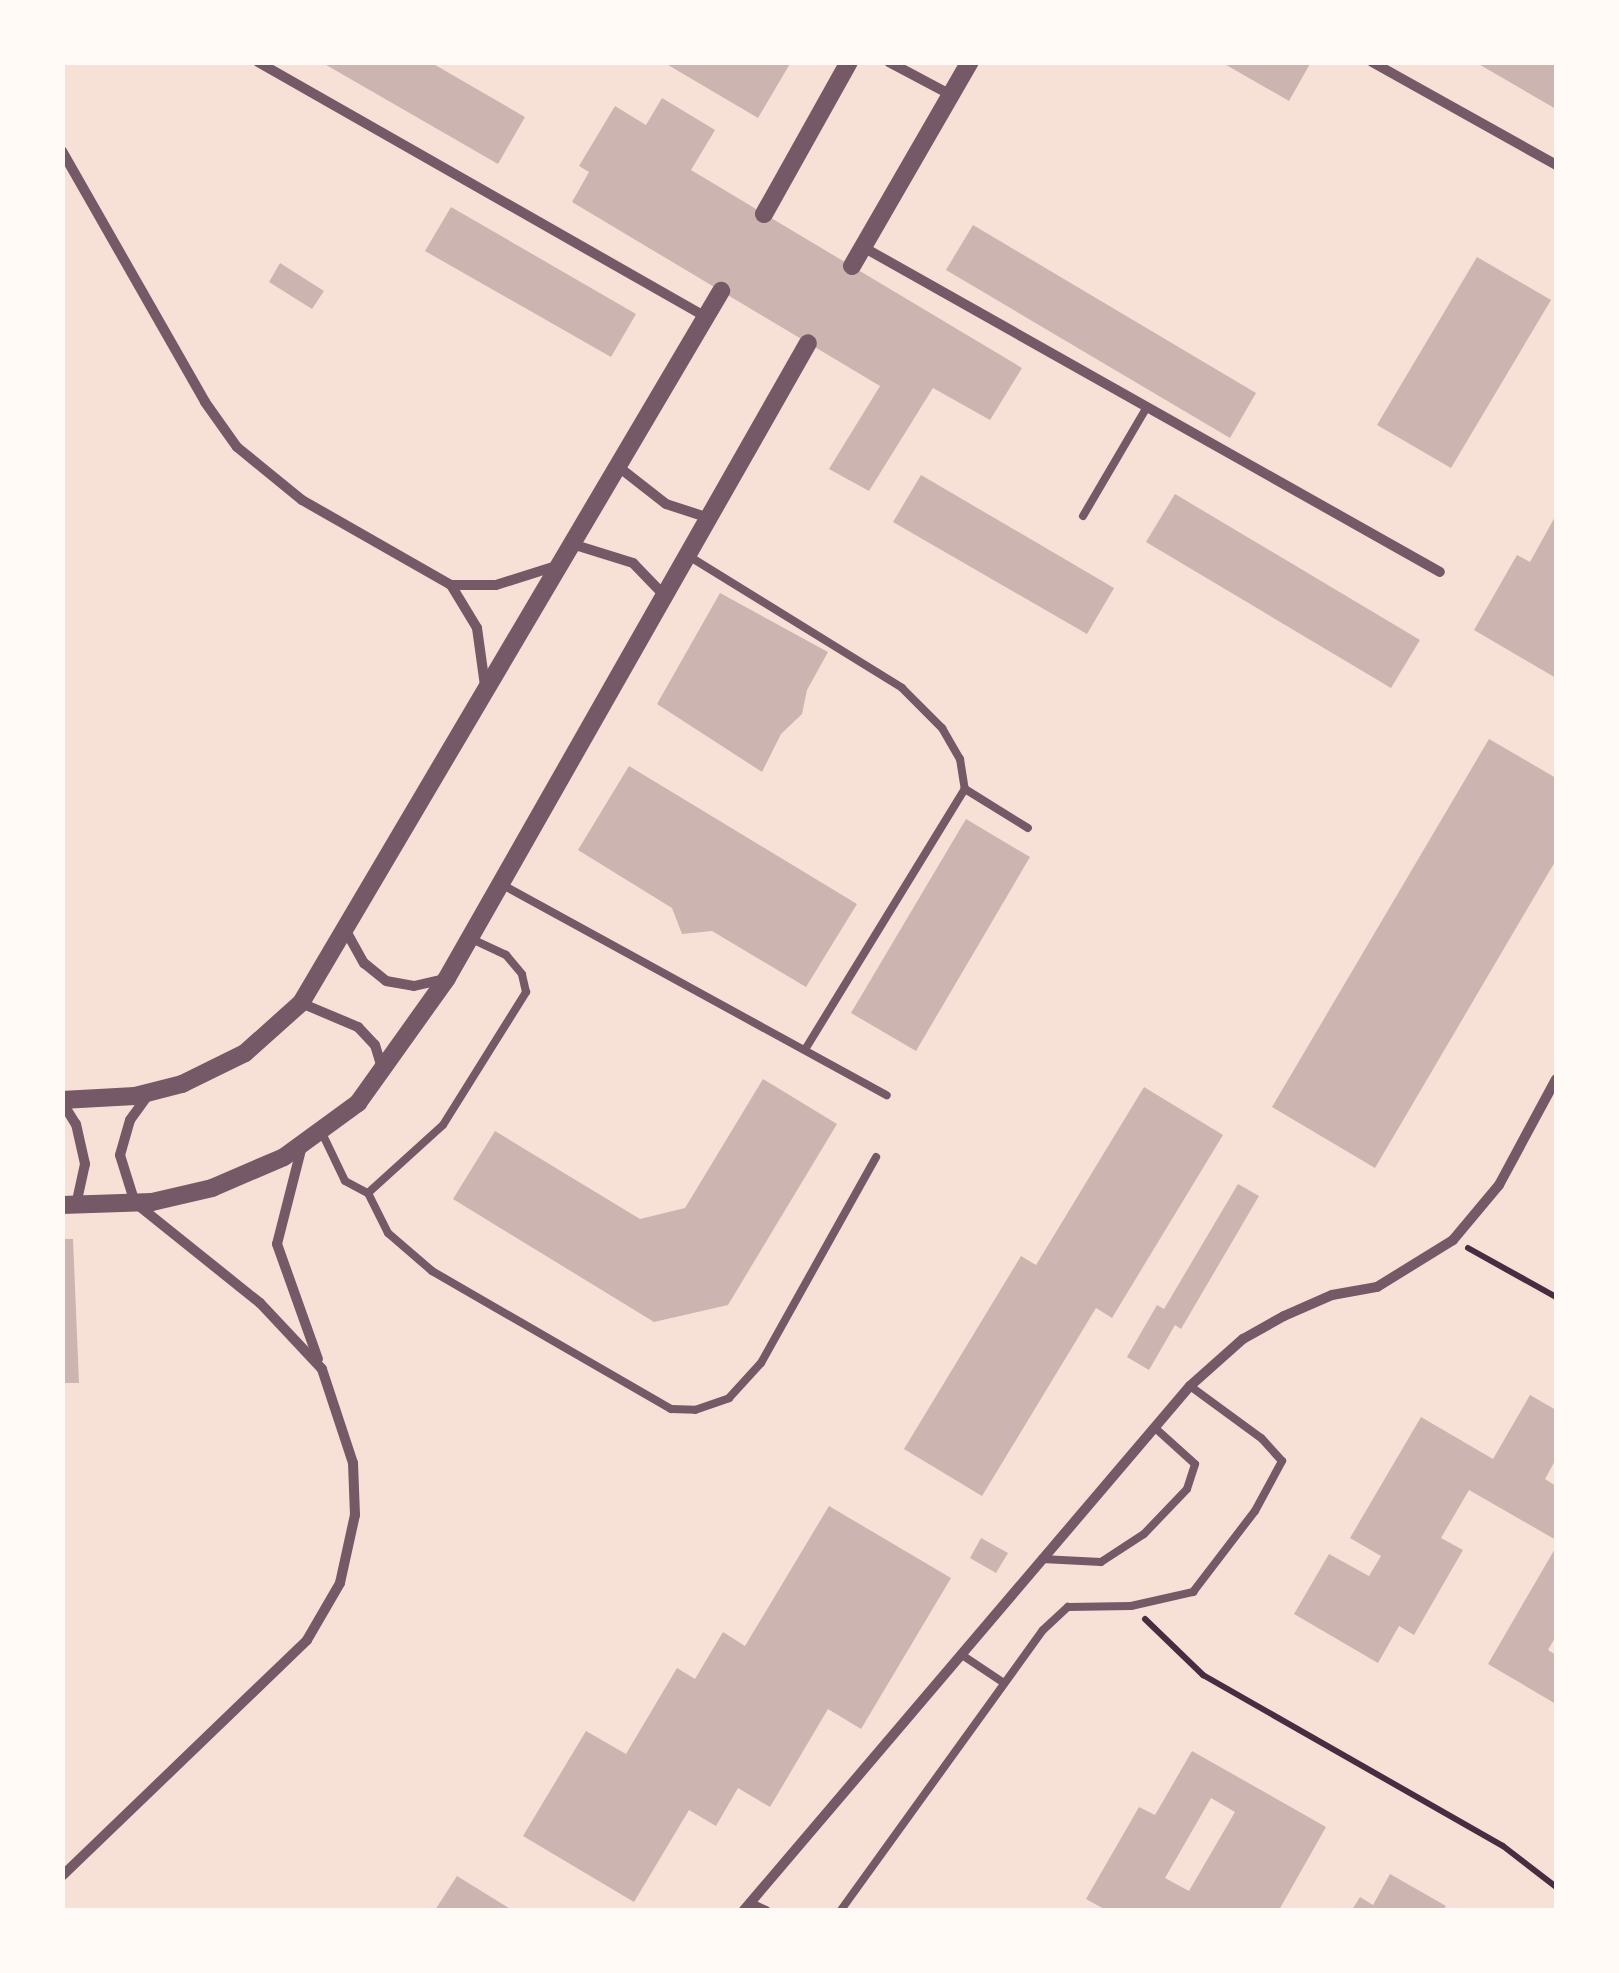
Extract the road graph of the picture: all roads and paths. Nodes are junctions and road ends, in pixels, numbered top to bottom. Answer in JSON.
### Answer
{"nodes":[{"id":1,"x":258,"y":62,"type":"edge"},
{"id":2,"x":849,"y":62,"type":"edge"},
{"id":3,"x":888,"y":62,"type":"edge"},
{"id":4,"x":970,"y":62,"type":"edge"},
{"id":5,"x":1372,"y":62,"type":"edge"},
{"id":6,"x":951,"y":95,"type":"junction"},
{"id":7,"x":62,"y":150,"type":"edge"},
{"id":8,"x":1556,"y":165,"type":"edge"},
{"id":9,"x":764,"y":214,"type":"dead end"},
{"id":10,"x":862,"y":247,"type":"junction"},
{"id":11,"x":852,"y":266,"type":"dead end"},
{"id":12,"x":720,"y":291,"type":"dead end"},
{"id":13,"x":706,"y":317,"type":"junction"},
{"id":14,"x":808,"y":343,"type":"dead end"},
{"id":15,"x":1147,"y":407,"type":"junction"},
{"id":16,"x":620,"y":468,"type":"junction"},
{"id":17,"x":1083,"y":516,"type":"dead end"},
{"id":18,"x":706,"y":517,"type":"junction"},
{"id":19,"x":572,"y":544,"type":"junction"},
{"id":20,"x":685,"y":553,"type":"junction"},
{"id":21,"x":556,"y":566,"type":"junction"},
{"id":22,"x":1440,"y":572,"type":"dead end"},
{"id":23,"x":451,"y":585,"type":"junction"},
{"id":24,"x":662,"y":592,"type":"junction"},
{"id":25,"x":485,"y":690,"type":"junction"},
{"id":26,"x":964,"y":789,"type":"junction"},
{"id":27,"x":1028,"y":828,"type":"dead end"},
{"id":28,"x":500,"y":883,"type":"junction"},
{"id":29,"x":346,"y":931,"type":"junction"},
{"id":30,"x":468,"y":938,"type":"junction"},
{"id":31,"x":446,"y":978,"type":"junction"},
{"id":32,"x":301,"y":1003,"type":"junction"},
{"id":33,"x":806,"y":1048,"type":"junction"},
{"id":34,"x":382,"y":1074,"type":"junction"},
{"id":35,"x":1556,"y":1079,"type":"edge"},
{"id":36,"x":149,"y":1094,"type":"junction"},
{"id":37,"x":887,"y":1094,"type":"dead end"},
{"id":38,"x":62,"y":1101,"type":"edge"},
{"id":39,"x":322,"y":1133,"type":"junction"},
{"id":40,"x":302,"y":1146,"type":"junction"},
{"id":41,"x":876,"y":1157,"type":"dead end"},
{"id":42,"x":368,"y":1193,"type":"junction"},
{"id":43,"x":135,"y":1204,"type":"junction"},
{"id":44,"x":69,"y":1205,"type":"edge"},
{"id":45,"x":1454,"y":1240,"type":"junction"},
{"id":46,"x":1556,"y":1297,"type":"edge"},
{"id":47,"x":322,"y":1368,"type":"junction"},
{"id":48,"x":1190,"y":1386,"type":"junction"},
{"id":49,"x":1154,"y":1427,"type":"junction"},
{"id":50,"x":1040,"y":1559,"type":"junction"},
{"id":51,"x":1131,"y":1606,"type":"junction"},
{"id":52,"x":962,"y":1655,"type":"junction"},
{"id":53,"x":1004,"y":1683,"type":"junction"},
{"id":54,"x":62,"y":1876,"type":"edge"},
{"id":55,"x":1556,"y":1888,"type":"edge"},
{"id":56,"x":748,"y":1906,"type":"edge"},
{"id":57,"x":766,"y":1910,"type":"edge"},
{"id":58,"x":841,"y":1910,"type":"edge"}],
"edges":[{"from":1,"to":13,"type":"street"},
{"from":2,"to":9,"type":"street"},
{"from":3,"to":6,"type":"street"},
{"from":4,"to":6,"type":"street"},
{"from":5,"to":8,"type":"street"},
{"from":6,"to":10,"type":"street"},
{"from":7,"to":23,"type":"street"},
{"from":10,"to":11,"type":"street"},
{"from":10,"to":15,"type":"street"},
{"from":12,"to":13,"type":"street"},
{"from":13,"to":16,"type":"street"},
{"from":14,"to":18,"type":"street"},
{"from":15,"to":17,"type":"lane"},
{"from":15,"to":22,"type":"street"},
{"from":16,"to":18,"type":"street"},
{"from":16,"to":19,"type":"street"},
{"from":18,"to":20,"type":"street"},
{"from":19,"to":21,"type":"street"},
{"from":19,"to":24,"type":"street"},
{"from":20,"to":24,"type":"street"},
{"from":20,"to":26,"type":"lane"},
{"from":21,"to":23,"type":"street"},
{"from":21,"to":25,"type":"street"},
{"from":23,"to":25,"type":"street"},
{"from":24,"to":28,"type":"street"},
{"from":25,"to":29,"type":"street"},
{"from":26,"to":27,"type":"lane"},
{"from":26,"to":33,"type":"lane"},
{"from":28,"to":30,"type":"street"},
{"from":28,"to":33,"type":"lane"},
{"from":29,"to":31,"type":"street"},
{"from":29,"to":32,"type":"street"},
{"from":30,"to":31,"type":"street"},
{"from":30,"to":42,"type":"lane"},
{"from":31,"to":34,"type":"street"},
{"from":32,"to":34,"type":"street"},
{"from":32,"to":36,"type":"street"},
{"from":33,"to":37,"type":"lane"},
{"from":34,"to":39,"type":"street"},
{"from":35,"to":45,"type":"street"},
{"from":36,"to":38,"type":"street"},
{"from":36,"to":43,"type":"street"},
{"from":38,"to":44,"type":"street"},
{"from":39,"to":40,"type":"street"},
{"from":39,"to":42,"type":"lane"},
{"from":40,"to":43,"type":"street"},
{"from":40,"to":47,"type":"street"},
{"from":41,"to":42,"type":"lane"},
{"from":43,"to":44,"type":"street"},
{"from":43,"to":47,"type":"street"},
{"from":45,"to":46,"type":"path"},
{"from":45,"to":48,"type":"street"},
{"from":47,"to":54,"type":"street"},
{"from":48,"to":49,"type":"street"},
{"from":48,"to":51,"type":"lane"},
{"from":49,"to":50,"type":"street"},
{"from":49,"to":50,"type":"lane"},
{"from":50,"to":52,"type":"street"},
{"from":51,"to":53,"type":"lane"},
{"from":51,"to":55,"type":"path"},
{"from":52,"to":53,"type":"lane"},
{"from":52,"to":56,"type":"street"},
{"from":53,"to":58,"type":"lane"},
{"from":56,"to":57,"type":"lane"}]}
